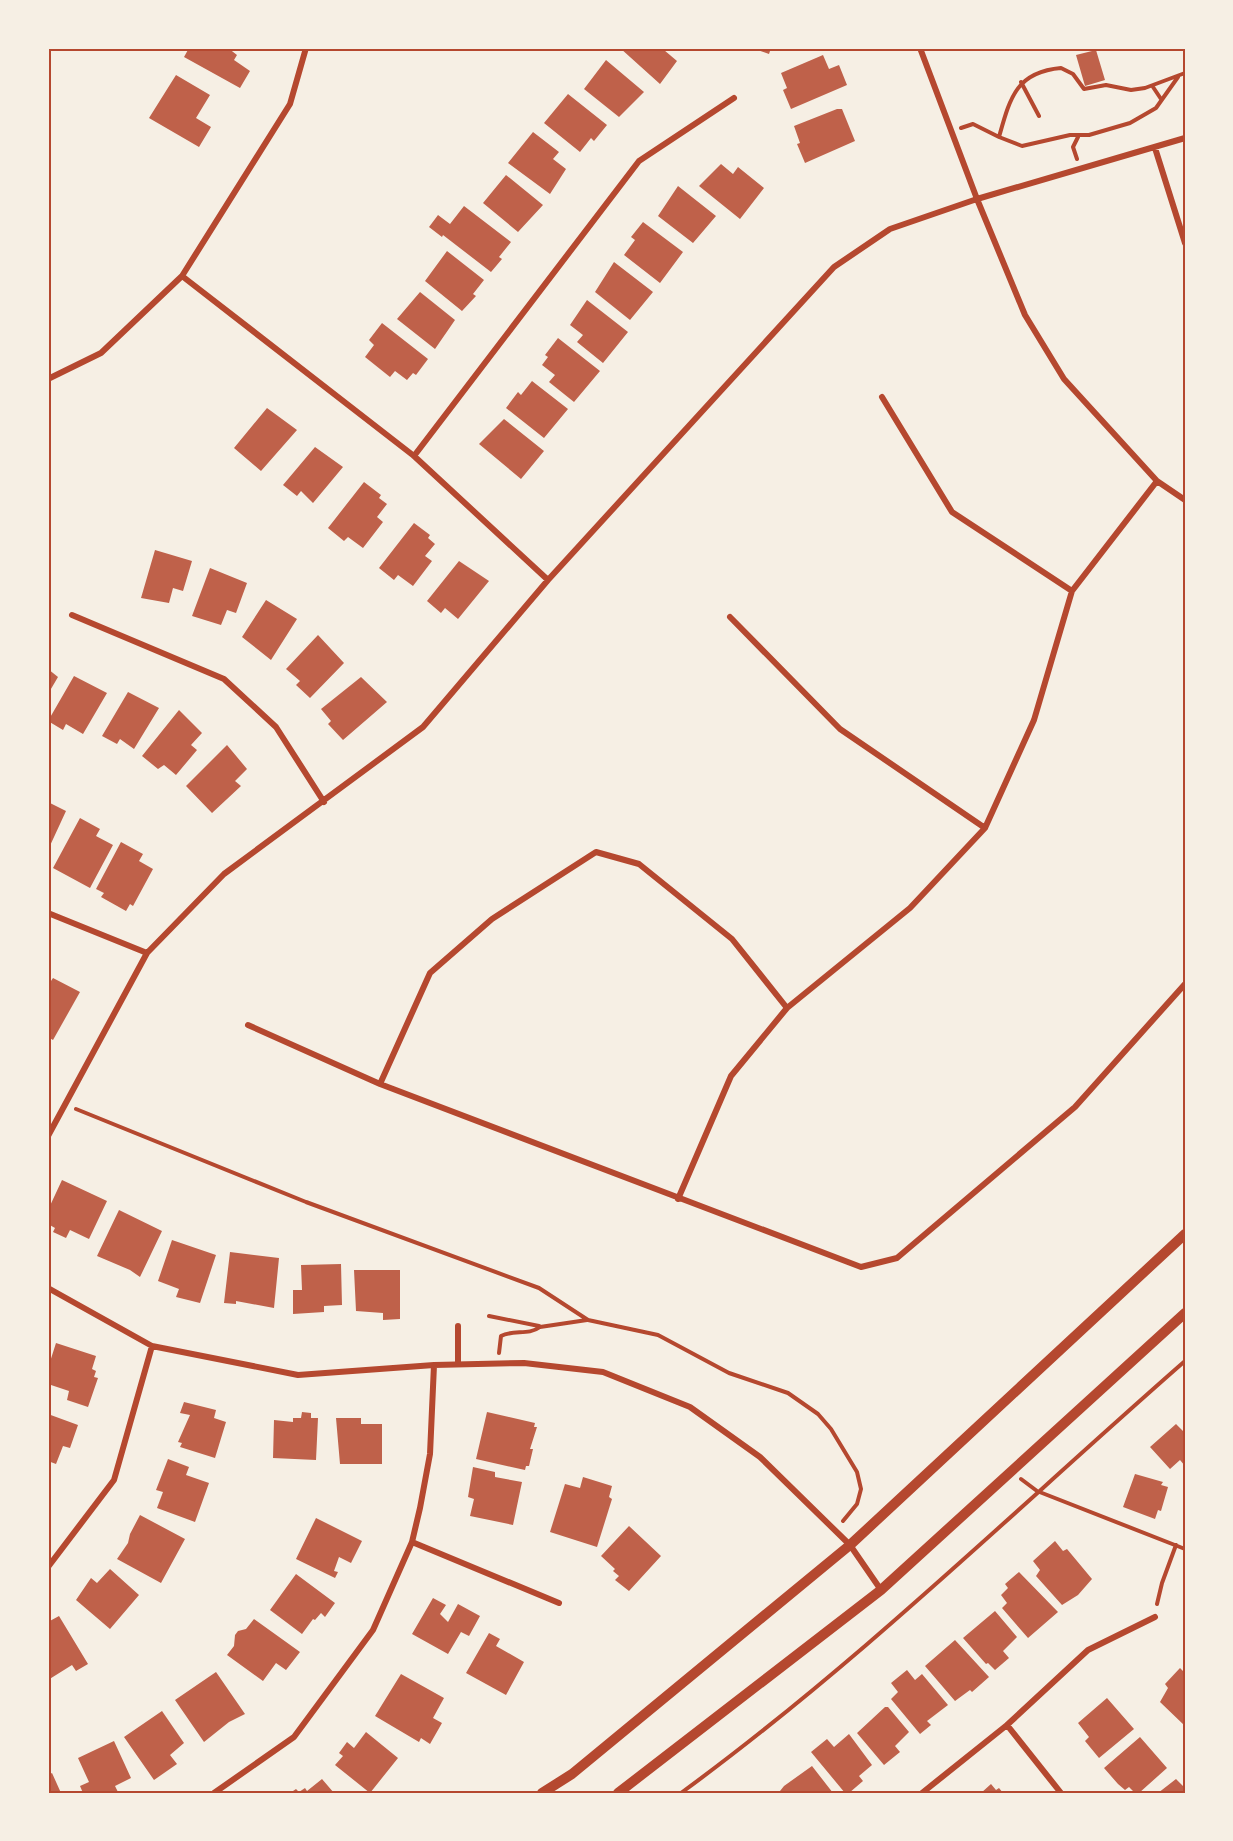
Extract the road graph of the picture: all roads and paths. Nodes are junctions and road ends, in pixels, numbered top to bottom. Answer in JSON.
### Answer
{"nodes":[{"id":1,"x":306,"y":48,"type":"edge"},
{"id":2,"x":920,"y":48,"type":"edge"},
{"id":3,"x":1185,"y":73,"type":"edge"},
{"id":4,"x":1178,"y":77,"type":"junction"},
{"id":5,"x":1021,"y":82,"type":"junction"},
{"id":6,"x":1153,"y":87,"type":"junction"},
{"id":7,"x":734,"y":98,"type":"dead end"},
{"id":8,"x":1161,"y":99,"type":"junction"},
{"id":9,"x":1039,"y":116,"type":"dead end"},
{"id":10,"x":952,"y":132,"type":"junction"},
{"id":11,"x":999,"y":137,"type":"junction"},
{"id":12,"x":1078,"y":137,"type":"junction"},
{"id":13,"x":1185,"y":138,"type":"edge"},
{"id":14,"x":1155,"y":148,"type":"junction"},
{"id":15,"x":1080,"y":170,"type":"junction"},
{"id":16,"x":977,"y":199,"type":"junction"},
{"id":17,"x":1185,"y":243,"type":"edge"},
{"id":18,"x":182,"y":276,"type":"junction"},
{"id":19,"x":48,"y":379,"type":"edge"},
{"id":20,"x":882,"y":397,"type":"dead end"},
{"id":21,"x":414,"y":456,"type":"junction"},
{"id":22,"x":1157,"y":481,"type":"junction"},
{"id":23,"x":1185,"y":500,"type":"edge"},
{"id":24,"x":548,"y":580,"type":"junction"},
{"id":25,"x":1072,"y":591,"type":"junction"},
{"id":26,"x":72,"y":615,"type":"dead end"},
{"id":27,"x":730,"y":617,"type":"dead end"},
{"id":28,"x":324,"y":802,"type":"junction"},
{"id":29,"x":985,"y":828,"type":"junction"},
{"id":30,"x":48,"y":913,"type":"edge"},
{"id":31,"x":147,"y":954,"type":"junction"},
{"id":32,"x":1185,"y":984,"type":"edge"},
{"id":33,"x":787,"y":1008,"type":"junction"},
{"id":34,"x":248,"y":1025,"type":"dead end"},
{"id":35,"x":380,"y":1084,"type":"junction"},
{"id":36,"x":65,"y":1104,"type":"junction"},
{"id":37,"x":48,"y":1136,"type":"edge"},
{"id":38,"x":678,"y":1199,"type":"junction"},
{"id":39,"x":1185,"y":1234,"type":"edge"},
{"id":40,"x":48,"y":1288,"type":"edge"},
{"id":41,"x":1185,"y":1313,"type":"edge"},
{"id":42,"x":489,"y":1316,"type":"dead end"},
{"id":43,"x":588,"y":1320,"type":"junction"},
{"id":44,"x":458,"y":1326,"type":"dead end"},
{"id":45,"x":540,"y":1327,"type":"junction"},
{"id":46,"x":152,"y":1346,"type":"junction"},
{"id":47,"x":1185,"y":1361,"type":"edge"},
{"id":48,"x":499,"y":1363,"type":"junction"},
{"id":49,"x":458,"y":1364,"type":"junction"},
{"id":50,"x":434,"y":1365,"type":"junction"},
{"id":51,"x":1011,"y":1472,"type":"junction"},
{"id":52,"x":1037,"y":1491,"type":"junction"},
{"id":53,"x":835,"y":1530,"type":"junction"},
{"id":54,"x":412,"y":1542,"type":"junction"},
{"id":55,"x":850,"y":1545,"type":"junction"},
{"id":56,"x":1176,"y":1545,"type":"junction"},
{"id":57,"x":1185,"y":1549,"type":"edge"},
{"id":58,"x":48,"y":1567,"type":"edge"},
{"id":59,"x":881,"y":1590,"type":"junction"},
{"id":60,"x":560,"y":1603,"type":"dead end"},
{"id":61,"x":1155,"y":1617,"type":"joint"},
{"id":62,"x":1007,"y":1725,"type":"junction"},
{"id":63,"x":214,"y":1793,"type":"edge"},
{"id":64,"x":542,"y":1793,"type":"edge"},
{"id":65,"x":618,"y":1793,"type":"edge"},
{"id":66,"x":681,"y":1793,"type":"edge"},
{"id":67,"x":922,"y":1793,"type":"edge"},
{"id":68,"x":1061,"y":1793,"type":"edge"}],
"edges":[{"from":1,"to":18,"type":"street"},
{"from":2,"to":10,"type":"street"},
{"from":3,"to":4,"type":"path"},
{"from":4,"to":6,"type":"path"},
{"from":4,"to":8,"type":"path"},
{"from":5,"to":6,"type":"path"},
{"from":5,"to":9,"type":"path"},
{"from":5,"to":11,"type":"path"},
{"from":6,"to":8,"type":"path"},
{"from":7,"to":21,"type":"street"},
{"from":8,"to":12,"type":"path"},
{"from":10,"to":11,"type":"path"},
{"from":10,"to":16,"type":"street"},
{"from":11,"to":12,"type":"path"},
{"from":12,"to":15,"type":"path"},
{"from":13,"to":14,"type":"street"},
{"from":14,"to":15,"type":"street"},
{"from":14,"to":17,"type":"street"},
{"from":15,"to":16,"type":"street"},
{"from":16,"to":22,"type":"street"},
{"from":16,"to":24,"type":"street"},
{"from":18,"to":19,"type":"street"},
{"from":18,"to":21,"type":"street"},
{"from":20,"to":25,"type":"street"},
{"from":21,"to":24,"type":"street"},
{"from":22,"to":23,"type":"street"},
{"from":22,"to":25,"type":"street"},
{"from":24,"to":28,"type":"street"},
{"from":25,"to":29,"type":"street"},
{"from":26,"to":28,"type":"street"},
{"from":27,"to":29,"type":"street"},
{"from":28,"to":31,"type":"street"},
{"from":29,"to":33,"type":"street"},
{"from":30,"to":31,"type":"street"},
{"from":31,"to":36,"type":"street"},
{"from":32,"to":38,"type":"street"},
{"from":33,"to":35,"type":"street"},
{"from":33,"to":38,"type":"street"},
{"from":34,"to":35,"type":"street"},
{"from":35,"to":38,"type":"street"},
{"from":36,"to":37,"type":"street"},
{"from":36,"to":43,"type":"path"},
{"from":39,"to":55,"type":"street"},
{"from":40,"to":46,"type":"street"},
{"from":41,"to":51,"type":"street"},
{"from":42,"to":45,"type":"path"},
{"from":43,"to":45,"type":"path"},
{"from":43,"to":53,"type":"path"},
{"from":44,"to":49,"type":"street"},
{"from":45,"to":48,"type":"path"},
{"from":46,"to":50,"type":"street"},
{"from":46,"to":58,"type":"street"},
{"from":47,"to":52,"type":"path"},
{"from":48,"to":49,"type":"street"},
{"from":48,"to":53,"type":"street"},
{"from":49,"to":50,"type":"street"},
{"from":50,"to":54,"type":"street"},
{"from":51,"to":52,"type":"path"},
{"from":51,"to":59,"type":"street"},
{"from":52,"to":56,"type":"path"},
{"from":52,"to":66,"type":"path"},
{"from":53,"to":55,"type":"street"},
{"from":54,"to":60,"type":"street"},
{"from":54,"to":63,"type":"street"},
{"from":55,"to":59,"type":"street"},
{"from":55,"to":64,"type":"street"},
{"from":56,"to":57,"type":"path"},
{"from":56,"to":61,"type":"path"},
{"from":59,"to":65,"type":"street"},
{"from":61,"to":62,"type":"street"},
{"from":62,"to":67,"type":"street"},
{"from":62,"to":68,"type":"street"}]}
